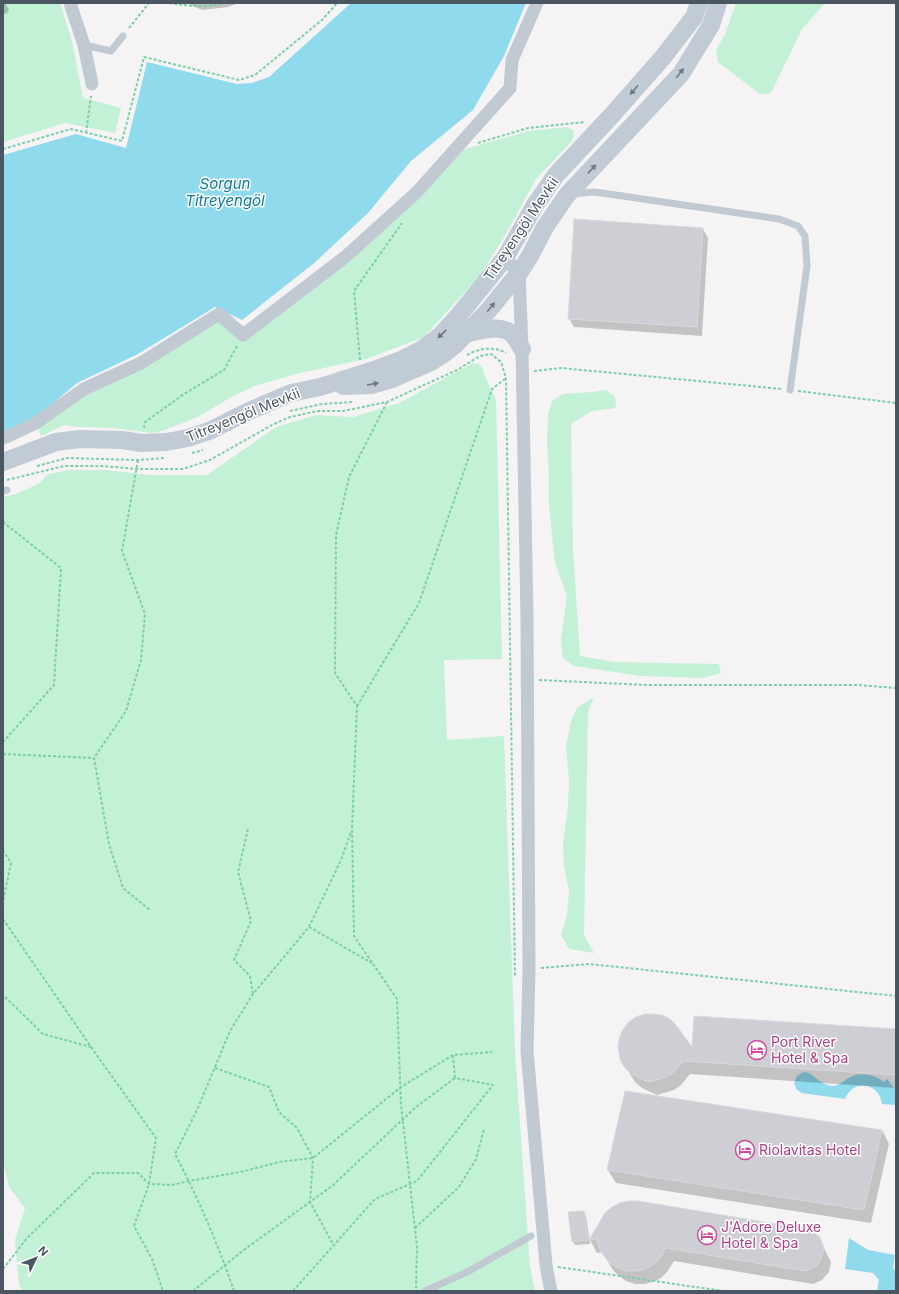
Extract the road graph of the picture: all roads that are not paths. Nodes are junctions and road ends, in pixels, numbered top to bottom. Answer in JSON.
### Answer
{"nodes":[{"id":1,"x":70,"y":3,"type":"edge"},
{"id":2,"x":537,"y":3,"type":"edge"},
{"id":3,"x":699,"y":3,"type":"edge"},
{"id":4,"x":718,"y":3,"type":"edge"},
{"id":5,"x":123,"y":36,"type":"road end"},
{"id":6,"x":84,"y":45,"type":"junction"},
{"id":7,"x":92,"y":84,"type":"road end"},
{"id":8,"x":567,"y":195,"type":"junction"},
{"id":9,"x":504,"y":258,"type":"junction"},
{"id":10,"x":519,"y":273,"type":"junction"},
{"id":11,"x":466,"y":333,"type":"junction"},
{"id":12,"x":522,"y":349,"type":"junction"},
{"id":13,"x":320,"y":387,"type":"junction"},
{"id":14,"x":790,"y":390,"type":"road end"},
{"id":15,"x":3,"y":438,"type":"edge"},
{"id":16,"x":3,"y":462,"type":"edge"},
{"id":17,"x":531,"y":1236,"type":"dead end"},
{"id":18,"x":425,"y":1291,"type":"edge"},
{"id":19,"x":551,"y":1291,"type":"edge"}],
"edges":[{"from":1,"to":6,"type":"street"},
{"from":2,"to":15,"type":"street"},
{"from":3,"to":9,"type":"street","name":"Titreyengöl Mevkii","one_way":true},
{"from":8,"to":4,"type":"street","name":"Titreyengöl Mevkii","one_way":true},
{"from":5,"to":6,"type":"lane"},
{"from":6,"to":7,"type":"street"},
{"from":8,"to":10,"type":"street","name":"Titreyengöl Mevkii"},
{"from":8,"to":14,"type":"lane"},
{"from":9,"to":10,"type":"street"},
{"from":9,"to":13,"type":"street","name":"Titreyengöl Mevkii","one_way":true},
{"from":11,"to":10,"type":"street","name":"Titreyengöl Mevkii","one_way":true},
{"from":10,"to":12,"type":"street"},
{"from":11,"to":12,"type":"street"},
{"from":13,"to":11,"type":"street","name":"Titreyengöl Mevkii","one_way":true},
{"from":12,"to":19,"type":"street"},
{"from":13,"to":16,"type":"street","name":"Titreyengöl Mevkii"},
{"from":17,"to":18,"type":"lane"}]}
